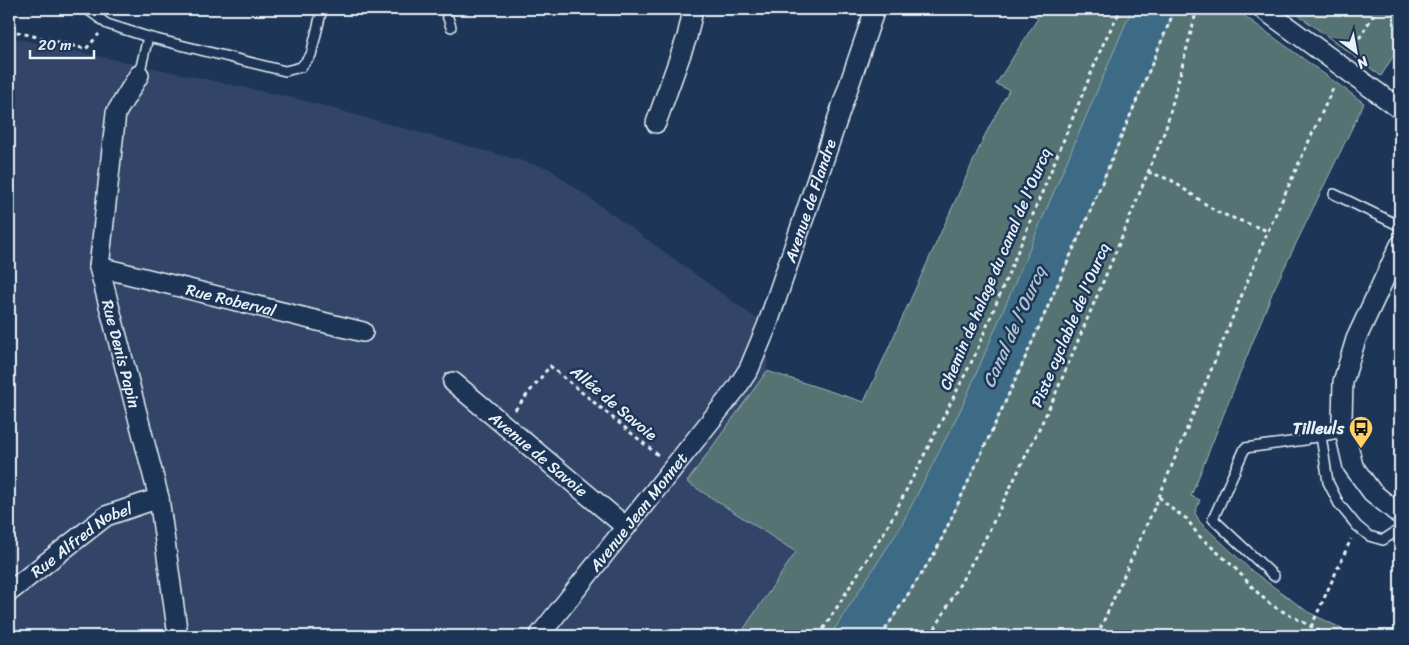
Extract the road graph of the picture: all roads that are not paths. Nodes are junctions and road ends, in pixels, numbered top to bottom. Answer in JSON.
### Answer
{"nodes":[{"id":1,"x":87,"y":9,"type":"edge"},
{"id":2,"x":322,"y":9,"type":"edge"},
{"id":3,"x":445,"y":9,"type":"edge"},
{"id":4,"x":691,"y":9,"type":"edge"},
{"id":5,"x":875,"y":9,"type":"edge"},
{"id":6,"x":1263,"y":9,"type":"edge"},
{"id":7,"x":451,"y":26,"type":"dead end"},
{"id":8,"x":148,"y":37,"type":"junction"},
{"id":9,"x":139,"y":75,"type":"joint"},
{"id":10,"x":1400,"y":109,"type":"edge"},
{"id":11,"x":656,"y":123,"type":"dead end"},
{"id":12,"x":1334,"y":194,"type":"dead end"},
{"id":13,"x":1400,"y":226,"type":"edge"},
{"id":14,"x":1400,"y":245,"type":"edge"},
{"id":15,"x":99,"y":267,"type":"junction"},
{"id":16,"x":363,"y":332,"type":"dead end"},
{"id":17,"x":453,"y":382,"type":"dead end"},
{"id":18,"x":736,"y":389,"type":"joint"},
{"id":19,"x":1345,"y":432,"type":"junction"},
{"id":20,"x":1321,"y":436,"type":"junction"},
{"id":21,"x":159,"y":498,"type":"junction"},
{"id":22,"x":1400,"y":515,"type":"edge"},
{"id":23,"x":626,"y":527,"type":"junction"},
{"id":24,"x":1400,"y":529,"type":"edge"},
{"id":25,"x":1274,"y":576,"type":"dead end"},
{"id":26,"x":9,"y":592,"type":"edge"},
{"id":27,"x":178,"y":636,"type":"edge"},
{"id":28,"x":539,"y":636,"type":"edge"}],
"edges":[{"from":1,"to":8,"type":"lane"},
{"from":2,"to":8,"type":"lane"},
{"from":3,"to":7,"type":"lane"},
{"from":4,"to":11,"type":"street"},
{"from":5,"to":18,"type":"street","name":"Avenue de Flandre"},
{"from":6,"to":10,"type":"street"},
{"from":8,"to":9,"type":"lane"},
{"from":9,"to":15,"type":"street","name":"Rue Denis Papin"},
{"from":12,"to":13,"type":"lane"},
{"from":14,"to":19,"type":"street"},
{"from":15,"to":16,"type":"street","name":"Rue Roberval"},
{"from":15,"to":21,"type":"street","name":"Rue Denis Papin"},
{"from":17,"to":23,"type":"street","name":"Avenue de Savoie"},
{"from":18,"to":23,"type":"street","name":"Avenue Jean Monnet"},
{"from":19,"to":20,"type":"lane"},
{"from":19,"to":22,"type":"street"},
{"from":20,"to":24,"type":"lane"},
{"from":20,"to":25,"type":"lane"},
{"from":21,"to":26,"type":"street","name":"Rue Alfred Nobel"},
{"from":21,"to":27,"type":"street","name":"Rue Denis Papin"},
{"from":23,"to":28,"type":"street","name":"Avenue Jean Monnet"}]}
